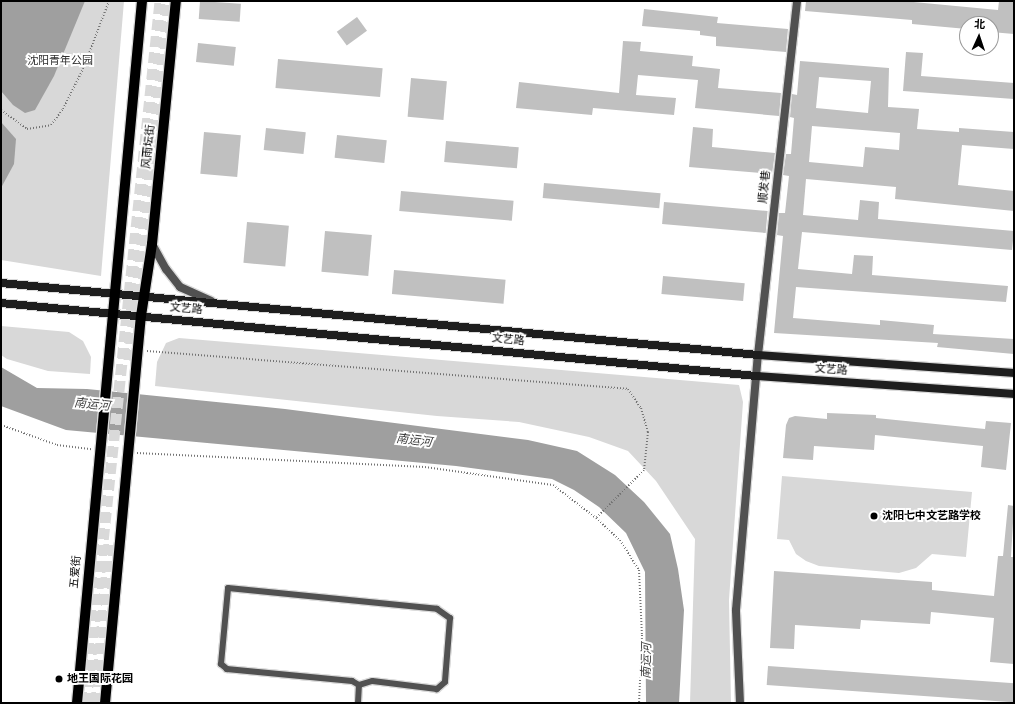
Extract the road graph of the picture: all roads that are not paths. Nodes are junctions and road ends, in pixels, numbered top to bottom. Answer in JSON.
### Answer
{"nodes":[{"id":1,"x":142,"y":1,"type":"edge"},
{"id":2,"x":176,"y":1,"type":"edge"},
{"id":3,"x":797,"y":1,"type":"edge"},
{"id":4,"x":152,"y":244,"type":"junction"},
{"id":5,"x":1,"y":283,"type":"edge"},
{"id":6,"x":116,"y":292,"type":"junction"},
{"id":7,"x":143,"y":296,"type":"junction"},
{"id":8,"x":211,"y":301,"type":"junction"},
{"id":9,"x":1,"y":303,"type":"edge"},
{"id":10,"x":114,"y":313,"type":"junction"},
{"id":11,"x":141,"y":316,"type":"junction"},
{"id":12,"x":758,"y":355,"type":"junction"},
{"id":13,"x":107,"y":371,"type":"joint"},
{"id":14,"x":1014,"y":373,"type":"edge"},
{"id":15,"x":756,"y":376,"type":"junction"},
{"id":16,"x":1014,"y":394,"type":"edge"},
{"id":17,"x":359,"y":685,"type":"junction"},
{"id":18,"x":77,"y":703,"type":"edge"},
{"id":19,"x":105,"y":703,"type":"edge"},
{"id":20,"x":358,"y":703,"type":"edge"},
{"id":21,"x":740,"y":703,"type":"edge"}],
"edges":[{"from":1,"to":6,"type":"main road","name":"风雨坛街"},
{"from":2,"to":4,"type":"main road","name":"风雨坛街"},
{"from":3,"to":12,"type":"street","name":"顺发巷"},
{"from":4,"to":7,"type":"main road","name":"风雨坛街"},
{"from":4,"to":8,"type":"street"},
{"from":5,"to":6,"type":"main road","name":"文艺路"},
{"from":6,"to":7,"type":"main road","name":"文艺路"},
{"from":6,"to":10,"type":"main road","name":"风雨坛街"},
{"from":7,"to":8,"type":"main road","name":"文艺路"},
{"from":7,"to":11,"type":"main road","name":"风雨坛街"},
{"from":8,"to":12,"type":"main road","name":"文艺路"},
{"from":9,"to":10,"type":"main road","name":"文艺路"},
{"from":10,"to":11,"type":"main road","name":"文艺路"},
{"from":10,"to":13,"type":"main road","name":"风雨坛街"},
{"from":11,"to":15,"type":"main road","name":"文艺路"},
{"from":11,"to":19,"type":"main road","name":"风雨坛街"},
{"from":12,"to":14,"type":"main road","name":"文艺路"},
{"from":12,"to":15,"type":"street","name":"顺发巷"},
{"from":13,"to":18,"type":"main road","name":"五爱街"},
{"from":15,"to":16,"type":"main road","name":"文艺路"},
{"from":15,"to":21,"type":"street","name":"顺发巷"},
{"from":17,"to":17,"type":"lane"},
{"from":17,"to":20,"type":"lane"}]}
